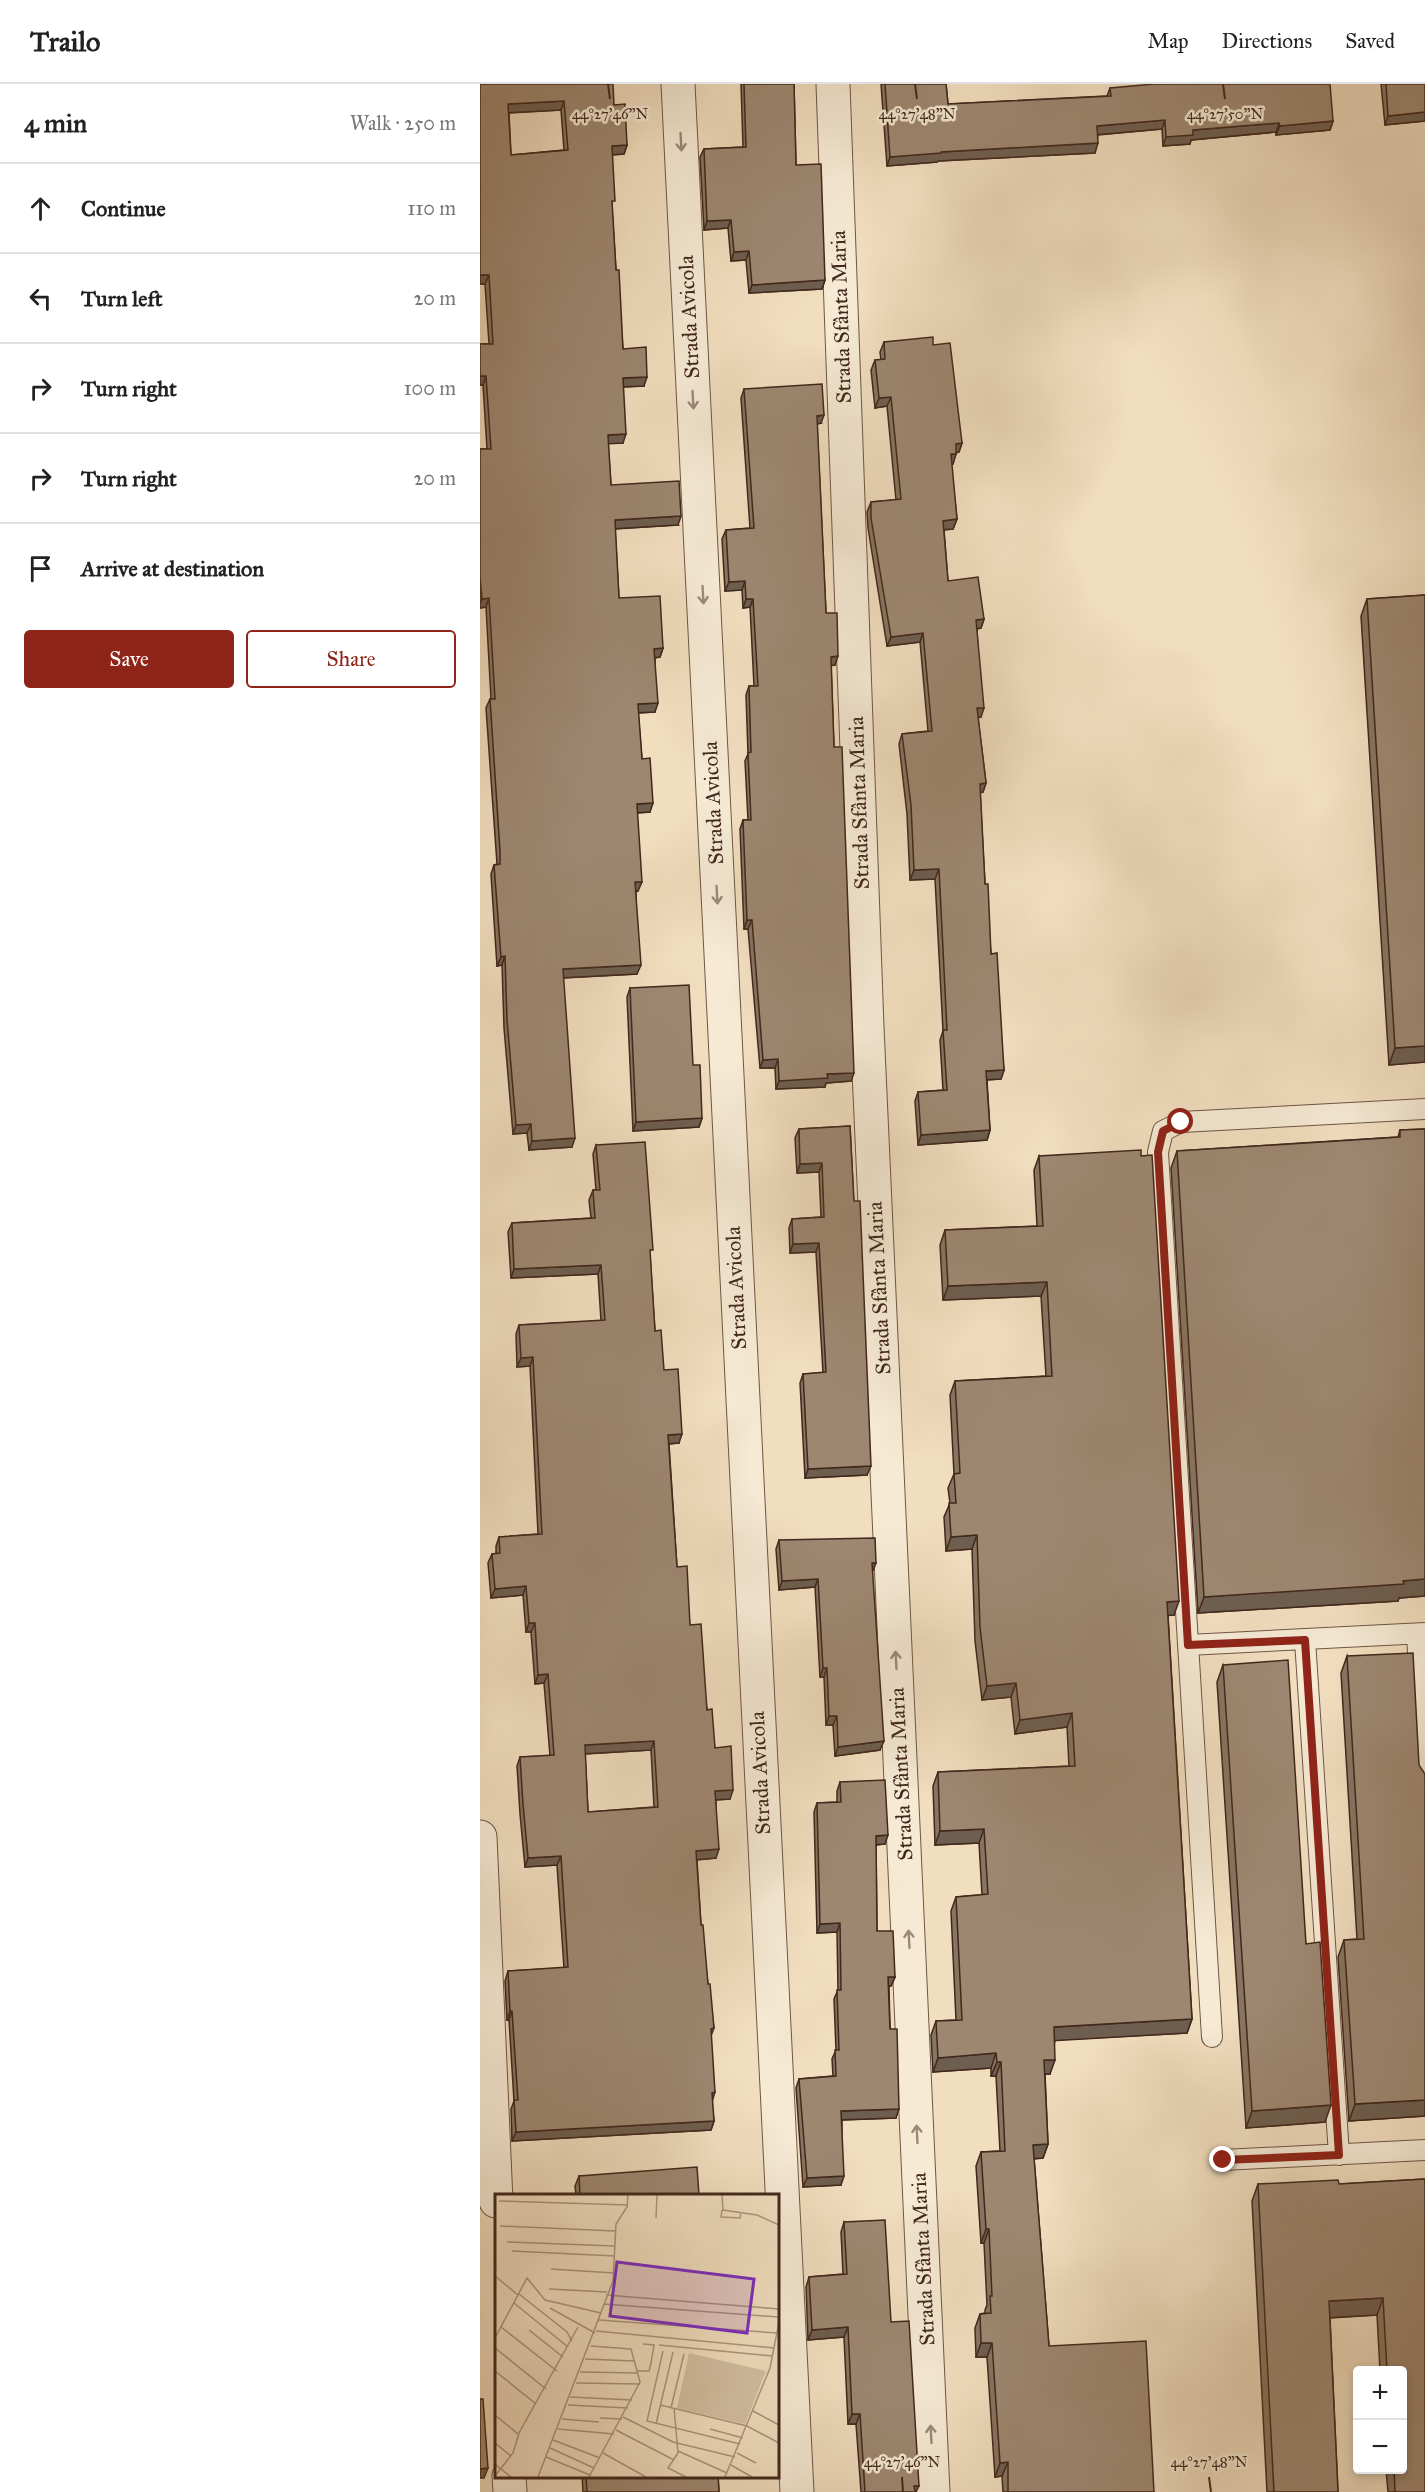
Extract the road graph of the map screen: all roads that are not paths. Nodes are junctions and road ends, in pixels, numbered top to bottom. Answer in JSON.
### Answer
{"nodes":[{"id":1,"x":678,"y":84,"type":"edge"},
{"id":2,"x":833,"y":84,"type":"edge"},
{"id":3,"x":1425,"y":1109,"type":"edge"},
{"id":4,"x":1421,"y":1633,"type":"edge"},
{"id":5,"x":1305,"y":1640,"type":"junction"},
{"id":6,"x":1188,"y":1645,"type":"junction"},
{"id":7,"x":1425,"y":1781,"type":"edge"},
{"id":8,"x":480,"y":1837,"type":"edge"},
{"id":9,"x":1212,"y":2037,"type":"dead end"},
{"id":10,"x":1425,"y":2150,"type":"edge"},
{"id":11,"x":1339,"y":2155,"type":"junction"},
{"id":12,"x":1223,"y":2160,"type":"dead end"},
{"id":13,"x":496,"y":2194,"type":"edge"},
{"id":14,"x":509,"y":2477,"type":"edge"},
{"id":15,"x":510,"y":2492,"type":"edge"},
{"id":16,"x":796,"y":2492,"type":"edge"},
{"id":17,"x":933,"y":2492,"type":"edge"}],
"edges":[{"from":1,"to":16,"type":"street","name":"Strada Avicola","one_way":true},
{"from":17,"to":2,"type":"street","name":"Strada Sfânta Maria","one_way":true},
{"from":3,"to":6,"type":"lane"},
{"from":4,"to":5,"type":"lane"},
{"from":4,"to":7,"type":"lane"},
{"from":5,"to":6,"type":"lane"},
{"from":5,"to":11,"type":"lane"},
{"from":6,"to":9,"type":"lane"},
{"from":8,"to":13,"type":"street"},
{"from":10,"to":11,"type":"lane"},
{"from":11,"to":12,"type":"lane"},
{"from":14,"to":15,"type":"street"}]}
